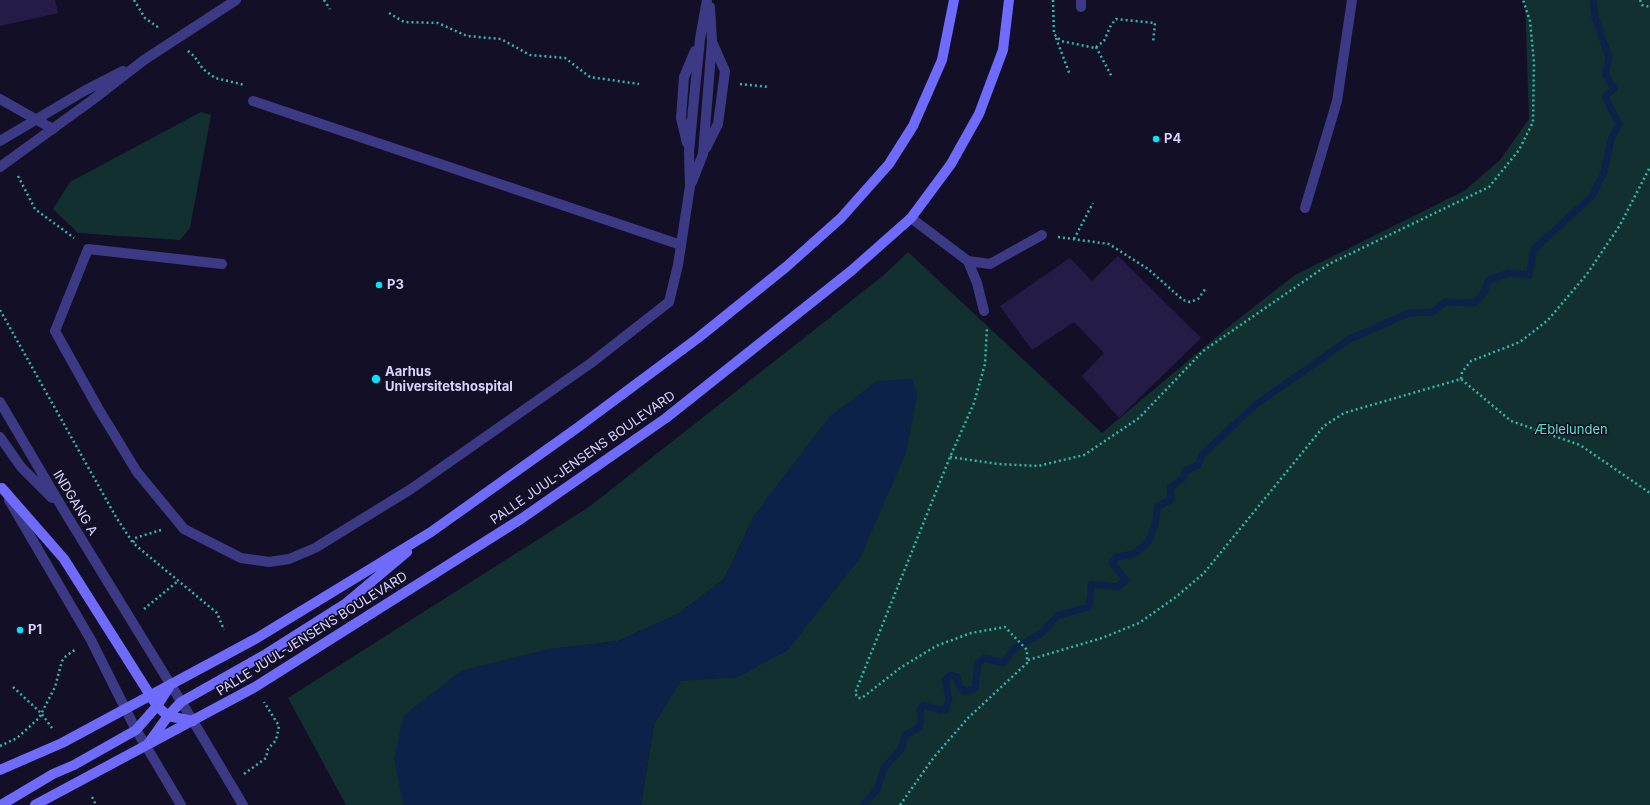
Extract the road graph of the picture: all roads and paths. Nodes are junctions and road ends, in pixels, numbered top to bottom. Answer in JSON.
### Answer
{"nodes":[{"id":1,"x":236,"y":0,"type":"edge"},
{"id":2,"x":324,"y":0,"type":"edge"},
{"id":3,"x":708,"y":0,"type":"edge"},
{"id":4,"x":954,"y":0,"type":"edge"},
{"id":5,"x":1009,"y":0,"type":"edge"},
{"id":6,"x":1053,"y":0,"type":"edge"},
{"id":7,"x":1352,"y":0,"type":"edge"},
{"id":8,"x":1523,"y":0,"type":"edge"},
{"id":9,"x":1640,"y":0,"type":"edge"},
{"id":10,"x":1650,"y":7,"type":"edge"},
{"id":11,"x":330,"y":9,"type":"dead end"},
{"id":12,"x":389,"y":13,"type":"dead end"},
{"id":13,"x":1056,"y":38,"type":"junction"},
{"id":14,"x":712,"y":41,"type":"junction"},
{"id":15,"x":1153,"y":43,"type":"dead end"},
{"id":16,"x":1096,"y":47,"type":"junction"},
{"id":17,"x":144,"y":60,"type":"junction"},
{"id":18,"x":1070,"y":75,"type":"dead end"},
{"id":19,"x":1112,"y":77,"type":"dead end"},
{"id":20,"x":739,"y":83,"type":"dead end"},
{"id":21,"x":639,"y":84,"type":"dead end"},
{"id":22,"x":769,"y":87,"type":"dead end"},
{"id":23,"x":0,"y":100,"type":"edge"},
{"id":24,"x":253,"y":101,"type":"dead end"},
{"id":25,"x":36,"y":120,"type":"junction"},
{"id":26,"x":53,"y":129,"type":"junction"},
{"id":27,"x":0,"y":141,"type":"edge"},
{"id":28,"x":703,"y":154,"type":"junction"},
{"id":29,"x":0,"y":167,"type":"edge"},
{"id":30,"x":1650,"y":167,"type":"edge"},
{"id":31,"x":18,"y":175,"type":"dead end"},
{"id":32,"x":690,"y":186,"type":"junction"},
{"id":33,"x":1093,"y":203,"type":"dead end"},
{"id":34,"x":1305,"y":208,"type":"dead end"},
{"id":35,"x":911,"y":218,"type":"junction"},
{"id":36,"x":1042,"y":235,"type":"joint"},
{"id":37,"x":1074,"y":239,"type":"junction"},
{"id":38,"x":681,"y":245,"type":"junction"},
{"id":39,"x":88,"y":249,"type":"junction"},
{"id":40,"x":968,"y":261,"type":"junction"},
{"id":41,"x":222,"y":264,"type":"dead end"},
{"id":42,"x":1206,"y":288,"type":"dead end"},
{"id":43,"x":0,"y":310,"type":"edge"},
{"id":44,"x":984,"y":311,"type":"joint"},
{"id":45,"x":1461,"y":379,"type":"junction"},
{"id":46,"x":0,"y":402,"type":"edge"},
{"id":47,"x":0,"y":437,"type":"edge"},
{"id":48,"x":950,"y":457,"type":"junction"},
{"id":49,"x":1,"y":486,"type":"edge"},
{"id":50,"x":1650,"y":493,"type":"edge"},
{"id":51,"x":63,"y":509,"type":"junction"},
{"id":52,"x":178,"y":522,"type":"junction"},
{"id":53,"x":431,"y":532,"type":"junction"},
{"id":54,"x":133,"y":544,"type":"junction"},
{"id":55,"x":178,"y":581,"type":"junction"},
{"id":56,"x":141,"y":612,"type":"dead end"},
{"id":57,"x":224,"y":630,"type":"dead end"},
{"id":58,"x":77,"y":649,"type":"dead end"},
{"id":59,"x":1028,"y":660,"type":"junction"},
{"id":60,"x":170,"y":684,"type":"junction"},
{"id":61,"x":12,"y":687,"type":"dead end"},
{"id":62,"x":149,"y":695,"type":"junction"},
{"id":63,"x":262,"y":698,"type":"dead end"},
{"id":64,"x":181,"y":702,"type":"junction"},
{"id":65,"x":157,"y":706,"type":"junction"},
{"id":66,"x":126,"y":709,"type":"junction"},
{"id":67,"x":41,"y":713,"type":"junction"},
{"id":68,"x":168,"y":716,"type":"junction"},
{"id":69,"x":193,"y":721,"type":"junction"},
{"id":70,"x":136,"y":730,"type":"junction"},
{"id":71,"x":56,"y":734,"type":"dead end"},
{"id":72,"x":0,"y":746,"type":"edge"},
{"id":73,"x":146,"y":746,"type":"junction"},
{"id":74,"x":0,"y":770,"type":"edge"},
{"id":75,"x":230,"y":783,"type":"junction"},
{"id":76,"x":92,"y":797,"type":"dead end"},
{"id":77,"x":1,"y":805,"type":"edge"},
{"id":78,"x":35,"y":805,"type":"edge"},
{"id":79,"x":96,"y":805,"type":"edge"},
{"id":80,"x":181,"y":805,"type":"edge"},
{"id":81,"x":243,"y":805,"type":"edge"},
{"id":82,"x":900,"y":805,"type":"edge"}],
"edges":[{"from":1,"to":17,"type":"street"},
{"from":2,"to":11,"type":"path"},
{"from":3,"to":14,"type":"street"},
{"from":3,"to":32,"type":"street"},
{"from":4,"to":53,"type":"street","name":"PALLE JUUL-JENSENS BOULEVARD"},
{"from":5,"to":35,"type":"street","name":"PALLE JUUL-JENSENS BOULEVARD"},
{"from":6,"to":13,"type":"path"},
{"from":7,"to":34,"type":"street"},
{"from":8,"to":48,"type":"path"},
{"from":9,"to":10,"type":"path"},
{"from":12,"to":21,"type":"path"},
{"from":13,"to":16,"type":"path"},
{"from":13,"to":18,"type":"path"},
{"from":14,"to":28,"type":"street"},
{"from":14,"to":28,"type":"street"},
{"from":15,"to":16,"type":"path"},
{"from":16,"to":19,"type":"path"},
{"from":17,"to":25,"type":"street"},
{"from":17,"to":26,"type":"street"},
{"from":20,"to":22,"type":"path"},
{"from":23,"to":25,"type":"street"},
{"from":24,"to":38,"type":"street"},
{"from":25,"to":26,"type":"street"},
{"from":25,"to":27,"type":"street"},
{"from":26,"to":29,"type":"street"},
{"from":28,"to":32,"type":"street"},
{"from":30,"to":45,"type":"path"},
{"from":31,"to":39,"type":"path"},
{"from":32,"to":38,"type":"street"},
{"from":33,"to":37,"type":"path"},
{"from":35,"to":40,"type":"street"},
{"from":35,"to":69,"type":"street","name":"PALLE JUUL-JENSENS BOULEVARD"},
{"from":36,"to":37,"type":"path"},
{"from":36,"to":40,"type":"street"},
{"from":37,"to":42,"type":"path"},
{"from":38,"to":52,"type":"street"},
{"from":39,"to":41,"type":"street"},
{"from":39,"to":52,"type":"street"},
{"from":40,"to":44,"type":"street"},
{"from":43,"to":54,"type":"path"},
{"from":44,"to":48,"type":"path"},
{"from":45,"to":50,"type":"path"},
{"from":45,"to":59,"type":"path"},
{"from":46,"to":51,"type":"street","name":"INDGANG A"},
{"from":47,"to":51,"type":"street"},
{"from":48,"to":59,"type":"path"},
{"from":49,"to":62,"type":"street"},
{"from":49,"to":66,"type":"street"},
{"from":51,"to":60,"type":"street","name":"INDGANG A"},
{"from":52,"to":54,"type":"path"},
{"from":53,"to":60,"type":"street","name":"PALLE JUUL-JENSENS BOULEVARD"},
{"from":53,"to":64,"type":"street"},
{"from":54,"to":55,"type":"path"},
{"from":55,"to":56,"type":"path"},
{"from":55,"to":57,"type":"path"},
{"from":58,"to":67,"type":"path"},
{"from":59,"to":82,"type":"path"},
{"from":60,"to":62,"type":"street","name":"PALLE JUUL-JENSENS BOULEVARD"},
{"from":60,"to":64,"type":"street","name":"INDGANG A"},
{"from":60,"to":65,"type":"street"},
{"from":61,"to":67,"type":"path"},
{"from":62,"to":65,"type":"street"},
{"from":62,"to":66,"type":"street","name":"PALLE JUUL-JENSENS BOULEVARD"},
{"from":63,"to":75,"type":"path"},
{"from":64,"to":68,"type":"street"},
{"from":64,"to":69,"type":"street","name":"INDGANG A"},
{"from":65,"to":68,"type":"street"},
{"from":65,"to":70,"type":"street"},
{"from":66,"to":70,"type":"street"},
{"from":66,"to":74,"type":"street","name":"PALLE JUUL-JENSENS BOULEVARD"},
{"from":67,"to":71,"type":"path"},
{"from":67,"to":72,"type":"path"},
{"from":68,"to":69,"type":"street"},
{"from":68,"to":73,"type":"street"},
{"from":69,"to":73,"type":"street","name":"PALLE JUUL-JENSENS BOULEVARD"},
{"from":69,"to":75,"type":"street","name":"INDGANG A"},
{"from":70,"to":73,"type":"street"},
{"from":70,"to":77,"type":"street"},
{"from":73,"to":78,"type":"street","name":"PALLE JUUL-JENSENS BOULEVARD"},
{"from":73,"to":80,"type":"street"},
{"from":75,"to":81,"type":"street","name":"INDGANG A"},
{"from":76,"to":79,"type":"path"}]}
